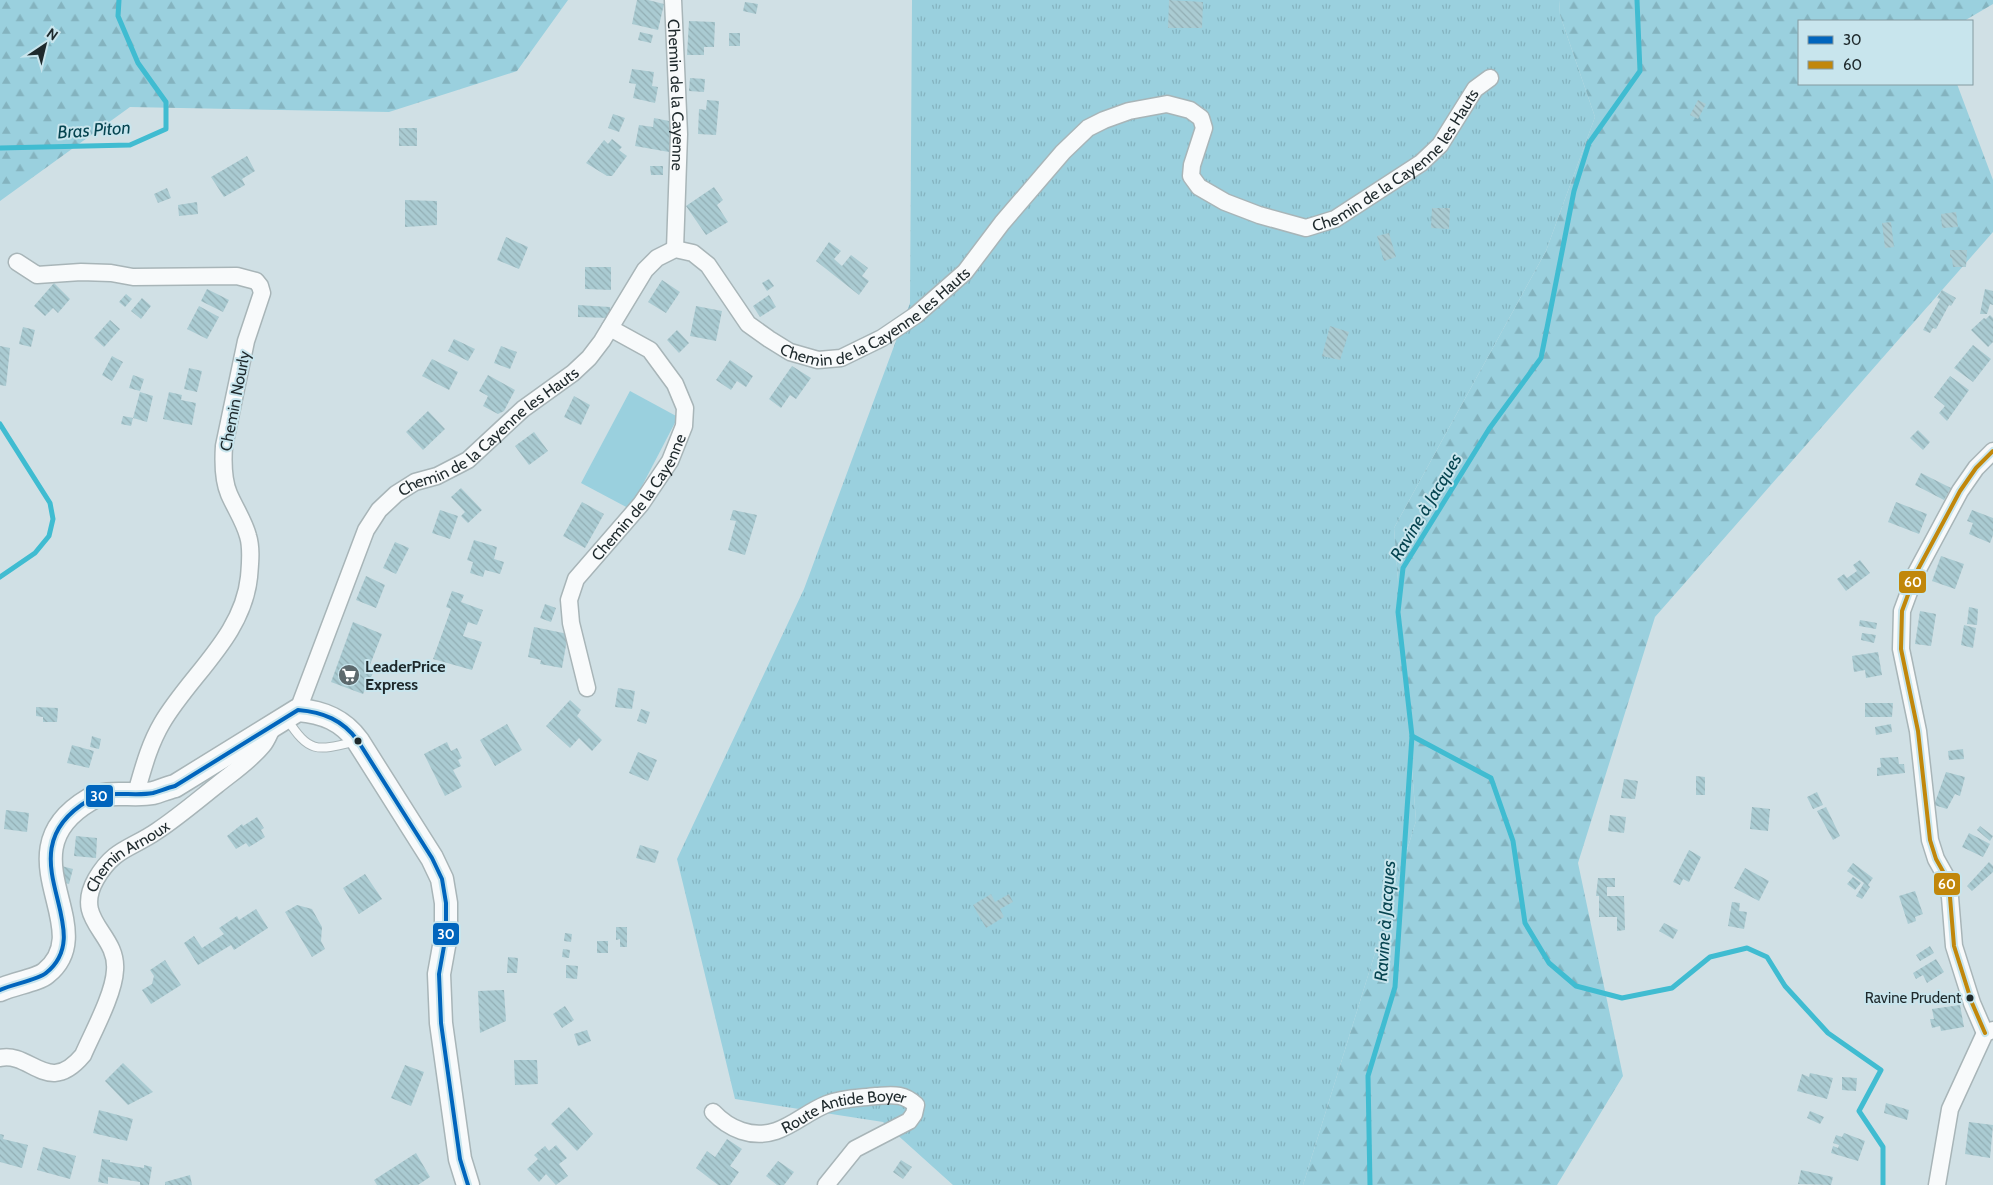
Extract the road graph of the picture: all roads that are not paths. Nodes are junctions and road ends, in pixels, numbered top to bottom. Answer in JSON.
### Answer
{"nodes":[{"id":1,"x":673,"y":0,"type":"edge"},
{"id":2,"x":1490,"y":78,"type":"dead end"},
{"id":3,"x":675,"y":249,"type":"junction"},
{"id":4,"x":17,"y":262,"type":"dead end"},
{"id":5,"x":610,"y":328,"type":"junction"},
{"id":6,"x":1993,"y":451,"type":"edge"},
{"id":7,"x":587,"y":688,"type":"dead end"},
{"id":8,"x":286,"y":717,"type":"junction"},
{"id":9,"x":358,"y":741,"type":"junction"},
{"id":10,"x":136,"y":793,"type":"junction"},
{"id":11,"x":0,"y":990,"type":"edge"},
{"id":12,"x":1989,"y":1032,"type":"edge"},
{"id":13,"x":0,"y":1058,"type":"edge"},
{"id":14,"x":713,"y":1112,"type":"dead end"},
{"id":15,"x":468,"y":1185,"type":"edge"},
{"id":16,"x":826,"y":1185,"type":"edge"},
{"id":17,"x":1937,"y":1185,"type":"edge"}],
"edges":[{"from":1,"to":3,"type":"street","name":"Chemin de la Cayenne"},
{"from":2,"to":3,"type":"street","name":"Chemin de la Cayenne les Hauts"},
{"from":3,"to":5,"type":"street","name":"Chemin de la Cayenne les Hauts"},
{"from":4,"to":10,"type":"street","name":"Chemin Nourly"},
{"from":5,"to":7,"type":"street","name":"Chemin de la Cayenne"},
{"from":5,"to":8,"type":"street","name":"Chemin de la Cayenne les Hauts"},
{"from":6,"to":12,"type":"street"},
{"from":8,"to":9,"type":"main road"},
{"from":8,"to":9,"type":"lane"},
{"from":8,"to":10,"type":"main road"},
{"from":8,"to":13,"type":"street","name":"Chemin Arnoux"},
{"from":9,"to":15,"type":"main road"},
{"from":10,"to":11,"type":"main road"},
{"from":12,"to":17,"type":"street"},
{"from":14,"to":16,"type":"street","name":"Route Antide Boyer"}]}
